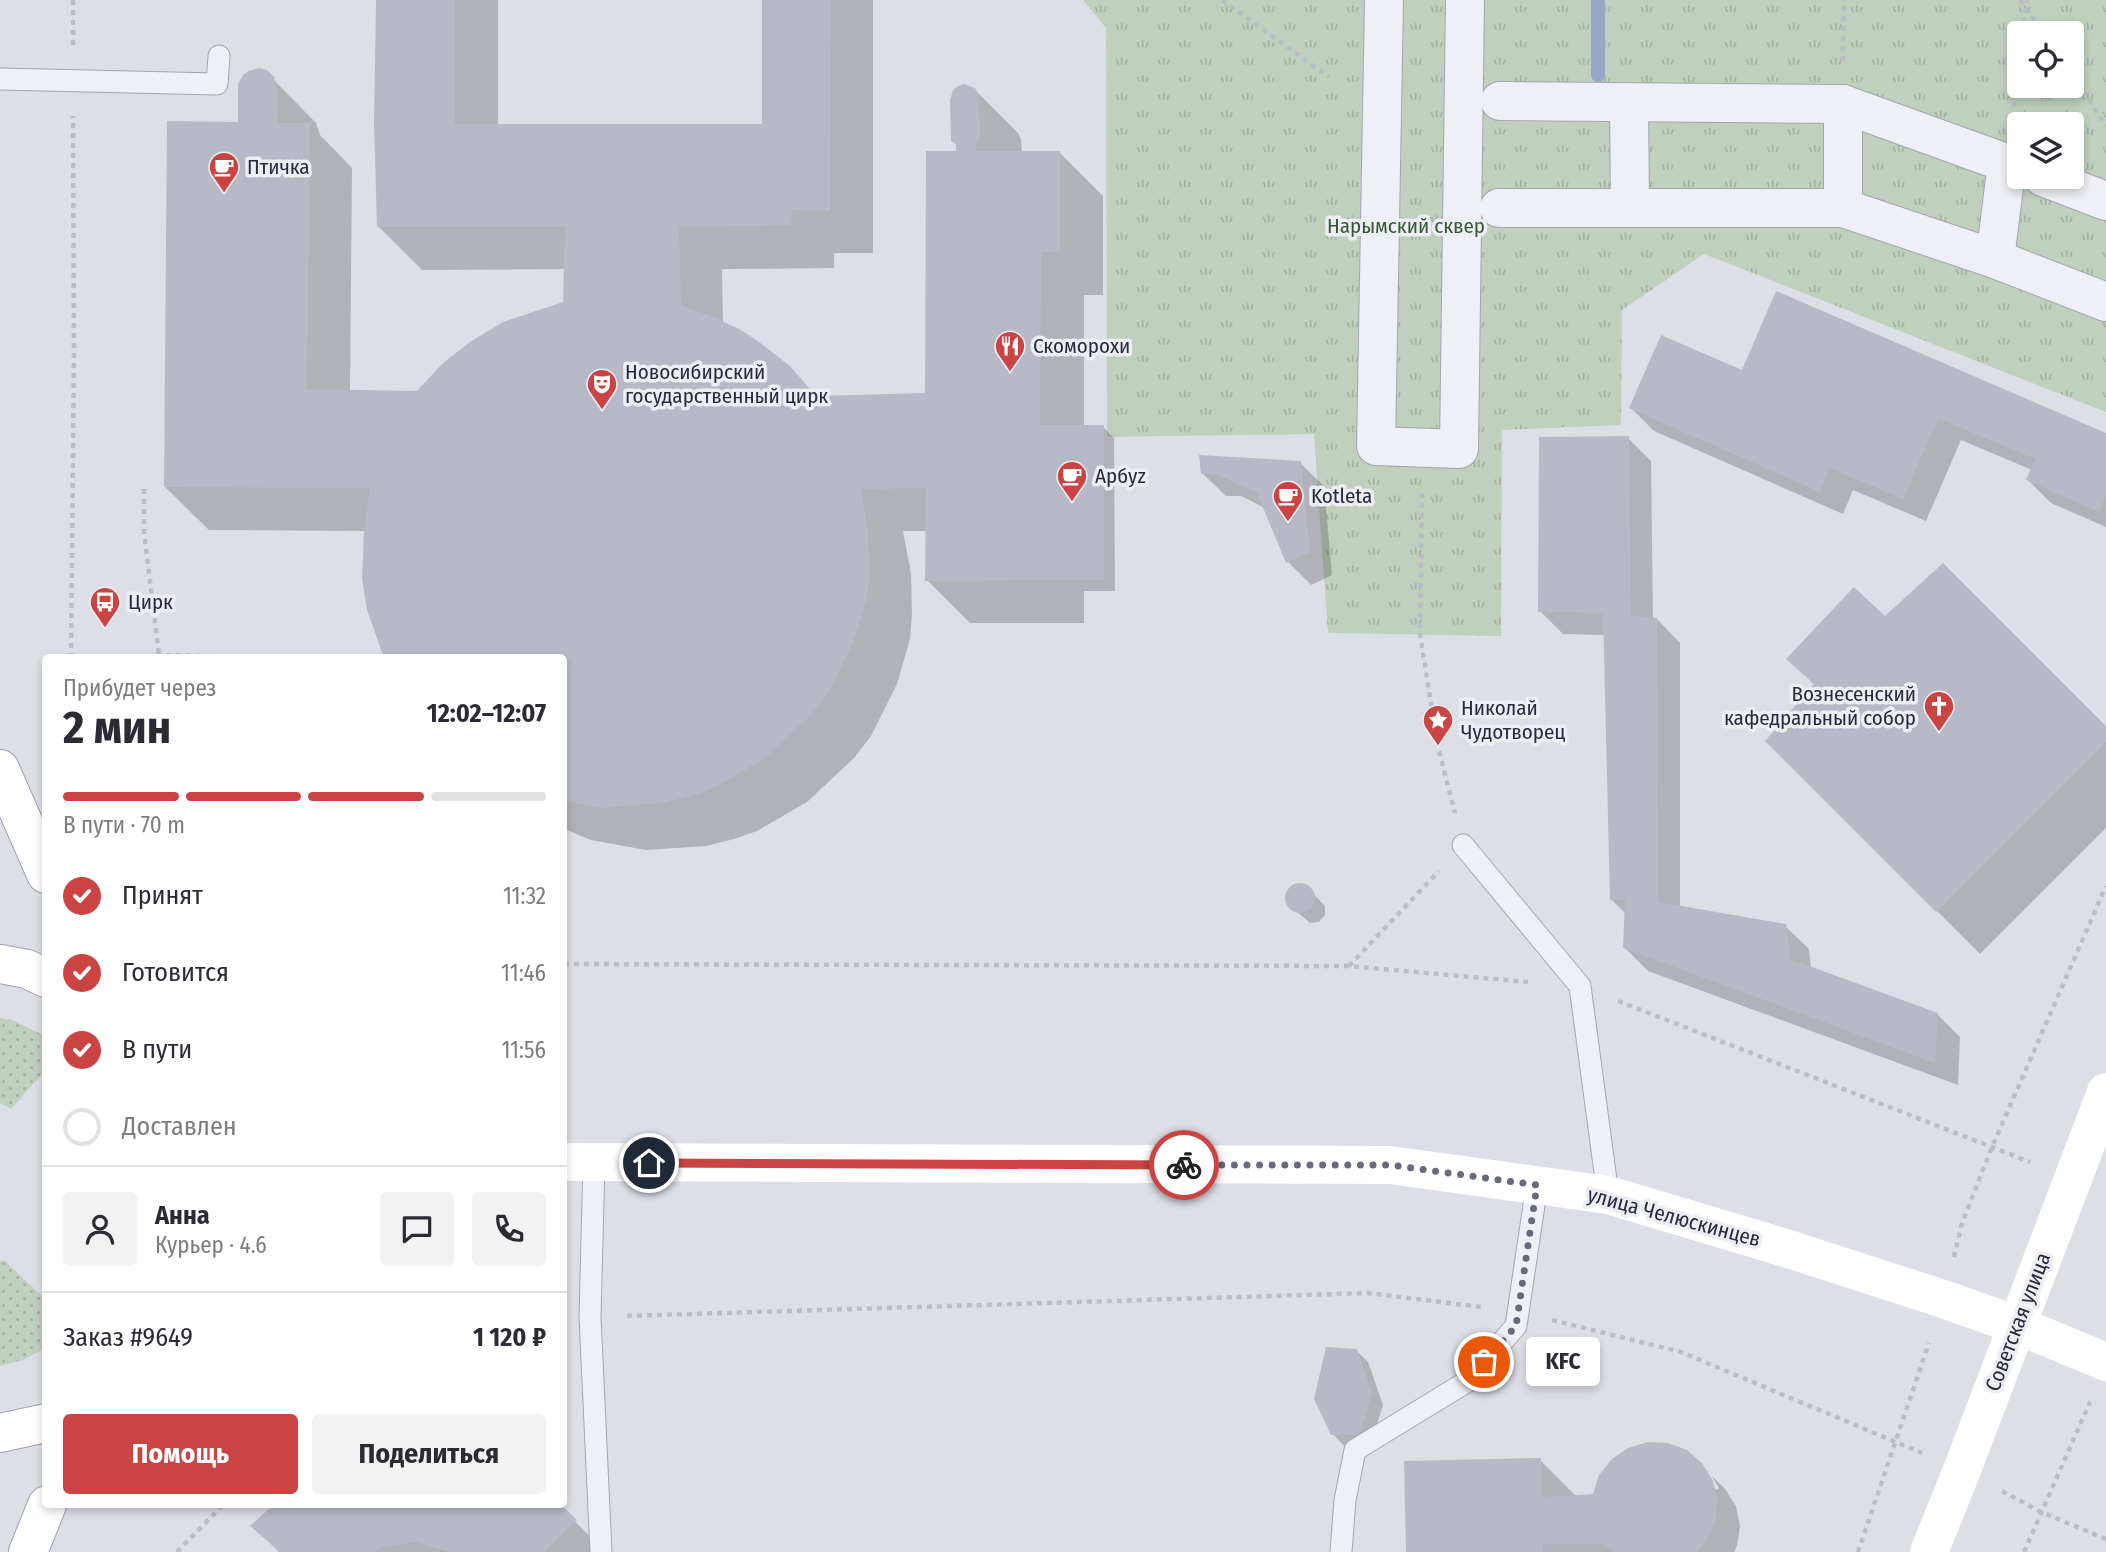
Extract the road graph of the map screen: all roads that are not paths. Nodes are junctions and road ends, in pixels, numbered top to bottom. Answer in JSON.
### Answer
{"nodes":[{"id":1,"x":1384,"y":0,"type":"edge"},
{"id":2,"x":1465,"y":0,"type":"edge"},
{"id":3,"x":219,"y":56,"type":"dead end"},
{"id":4,"x":0,"y":79,"type":"edge"},
{"id":5,"x":1500,"y":101,"type":"dead end"},
{"id":6,"x":1629,"y":103,"type":"junction"},
{"id":7,"x":1843,"y":104,"type":"junction"},
{"id":8,"x":2007,"y":163,"type":"edge"},
{"id":9,"x":2008,"y":189,"type":"edge"},
{"id":10,"x":2074,"y":189,"type":"edge"},
{"id":11,"x":2106,"y":201,"type":"edge"},
{"id":12,"x":1499,"y":208,"type":"dead end"},
{"id":13,"x":1630,"y":208,"type":"junction"},
{"id":14,"x":1843,"y":208,"type":"junction"},
{"id":15,"x":1994,"y":259,"type":"junction"},
{"id":16,"x":2106,"y":302,"type":"edge"},
{"id":17,"x":0,"y":769,"type":"edge"},
{"id":18,"x":1463,"y":845,"type":"road end"},
{"id":19,"x":42,"y":865,"type":"edge"},
{"id":20,"x":0,"y":964,"type":"edge"},
{"id":21,"x":42,"y":976,"type":"edge"},
{"id":22,"x":2106,"y":1092,"type":"edge"},
{"id":23,"x":579,"y":1162,"type":"edge"},
{"id":24,"x":1537,"y":1185,"type":"junction"},
{"id":25,"x":1608,"y":1195,"type":"junction"},
{"id":26,"x":2017,"y":1325,"type":"junction"},
{"id":27,"x":2101,"y":1377,"type":"edge"},
{"id":28,"x":42,"y":1424,"type":"edge"},
{"id":29,"x":0,"y":1433,"type":"edge"},
{"id":30,"x":46,"y":1508,"type":"edge"},
{"id":31,"x":28,"y":1552,"type":"edge"},
{"id":32,"x":601,"y":1552,"type":"edge"},
{"id":33,"x":1341,"y":1552,"type":"edge"},
{"id":34,"x":1929,"y":1552,"type":"edge"}],
"edges":[{"from":1,"to":2,"type":"street"},
{"from":3,"to":4,"type":"lane"},
{"from":5,"to":6,"type":"street"},
{"from":6,"to":7,"type":"street"},
{"from":6,"to":13,"type":"street"},
{"from":7,"to":8,"type":"street"},
{"from":7,"to":14,"type":"street"},
{"from":9,"to":15,"type":"street"},
{"from":10,"to":11,"type":"street"},
{"from":12,"to":13,"type":"street"},
{"from":13,"to":14,"type":"street"},
{"from":14,"to":15,"type":"street"},
{"from":15,"to":16,"type":"street"},
{"from":17,"to":19,"type":"main road"},
{"from":18,"to":25,"type":"lane"},
{"from":20,"to":21,"type":"main road"},
{"from":22,"to":26,"type":"main road","name":"Советская улица"},
{"from":23,"to":24,"type":"main road","name":"улица Челюскинцев"},
{"from":23,"to":32,"type":"lane"},
{"from":24,"to":25,"type":"main road","name":"улица Челюскинцев"},
{"from":24,"to":33,"type":"lane"},
{"from":25,"to":26,"type":"main road","name":"улица Челюскинцев"},
{"from":26,"to":27,"type":"main road","name":"улица Челюскинцев"},
{"from":26,"to":34,"type":"main road","name":"Советская улица"},
{"from":28,"to":29,"type":"main road"},
{"from":30,"to":31,"type":"main road"}]}
